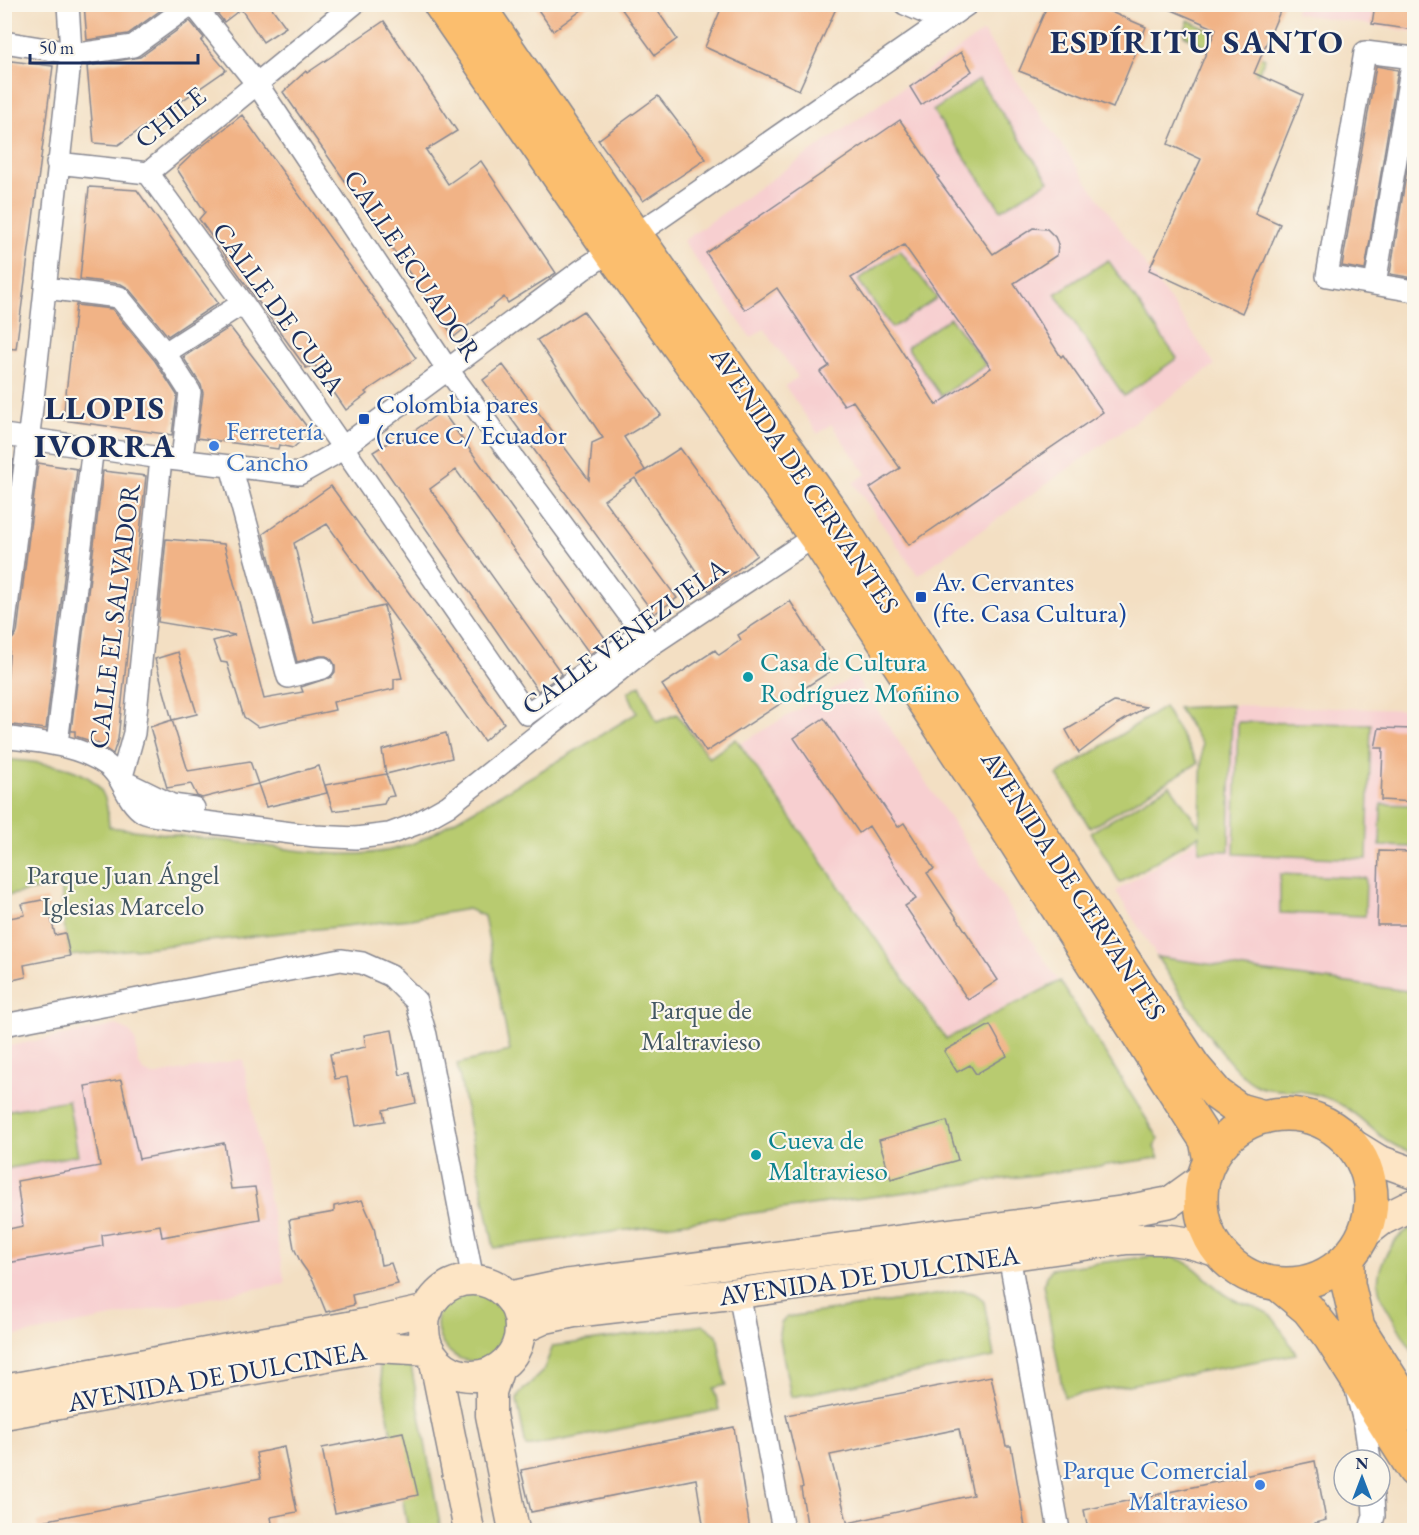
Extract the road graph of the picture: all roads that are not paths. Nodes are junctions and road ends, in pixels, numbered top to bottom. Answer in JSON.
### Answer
{"nodes":[{"id":1,"x":68,"y":4,"type":"edge"},
{"id":2,"x":192,"y":4,"type":"edge"},
{"id":3,"x":354,"y":4,"type":"edge"},
{"id":4,"x":440,"y":4,"type":"edge"},
{"id":5,"x":477,"y":4,"type":"edge"},
{"id":6,"x":905,"y":4,"type":"edge"},
{"id":7,"x":968,"y":4,"type":"edge"},
{"id":8,"x":944,"y":21,"type":"junction"},
{"id":9,"x":4,"y":42,"type":"edge"},
{"id":10,"x":71,"y":53,"type":"junction"},
{"id":11,"x":1414,"y":58,"type":"edge"},
{"id":12,"x":257,"y":84,"type":"junction"},
{"id":13,"x":57,"y":163,"type":"junction"},
{"id":14,"x":148,"y":173,"type":"junction"},
{"id":15,"x":623,"y":243,"type":"junction"},
{"id":16,"x":1375,"y":284,"type":"junction"},
{"id":17,"x":45,"y":288,"type":"junction"},
{"id":18,"x":1414,"y":291,"type":"edge"},
{"id":19,"x":243,"y":303,"type":"junction"},
{"id":20,"x":165,"y":353,"type":"junction"},
{"id":21,"x":448,"y":370,"type":"junction"},
{"id":22,"x":4,"y":435,"type":"edge"},
{"id":23,"x":28,"y":438,"type":"junction"},
{"id":24,"x":93,"y":446,"type":"junction"},
{"id":25,"x":344,"y":447,"type":"junction"},
{"id":26,"x":161,"y":458,"type":"junction"},
{"id":27,"x":182,"y":459,"type":"junction"},
{"id":28,"x":231,"y":466,"type":"junction"},
{"id":29,"x":815,"y":536,"type":"junction"},
{"id":30,"x":4,"y":631,"type":"edge"},
{"id":31,"x":646,"y":639,"type":"junction"},
{"id":32,"x":323,"y":668,"type":"dead end"},
{"id":33,"x":4,"y":737,"type":"edge"},
{"id":34,"x":57,"y":744,"type":"junction"},
{"id":35,"x":121,"y":780,"type":"junction"},
{"id":36,"x":4,"y":1025,"type":"edge"},
{"id":37,"x":1264,"y":1117,"type":"junction"},
{"id":38,"x":1357,"y":1147,"type":"junction"},
{"id":39,"x":1206,"y":1170,"type":"junction"},
{"id":40,"x":1414,"y":1173,"type":"edge"},
{"id":41,"x":1414,"y":1204,"type":"edge"},
{"id":42,"x":1356,"y":1246,"type":"junction"},
{"id":43,"x":1218,"y":1252,"type":"junction"},
{"id":44,"x":1009,"y":1256,"type":"junction"},
{"id":45,"x":473,"y":1280,"type":"junction"},
{"id":46,"x":1278,"y":1284,"type":"junction"},
{"id":47,"x":739,"y":1293,"type":"junction"},
{"id":48,"x":509,"y":1297,"type":"junction"},
{"id":49,"x":428,"y":1310,"type":"junction"},
{"id":50,"x":521,"y":1329,"type":"junction"},
{"id":51,"x":432,"y":1353,"type":"junction"},
{"id":52,"x":499,"y":1368,"type":"junction"},
{"id":53,"x":1353,"y":1373,"type":"junction"},
{"id":54,"x":4,"y":1390,"type":"edge"},
{"id":55,"x":4,"y":1414,"type":"edge"},
{"id":56,"x":1414,"y":1415,"type":"edge"},
{"id":57,"x":1368,"y":1448,"type":"edge"},
{"id":58,"x":1414,"y":1470,"type":"edge"},
{"id":59,"x":1374,"y":1508,"type":"edge"},
{"id":60,"x":469,"y":1530,"type":"edge"},
{"id":61,"x":514,"y":1530,"type":"edge"},
{"id":62,"x":783,"y":1530,"type":"edge"},
{"id":63,"x":1059,"y":1530,"type":"edge"},
{"id":64,"x":1370,"y":1530,"type":"edge"}],
"edges":[{"from":1,"to":10,"type":"street"},
{"from":2,"to":10,"type":"street"},
{"from":2,"to":12,"type":"street","name":"CALLE ECUADOR"},
{"from":3,"to":12,"type":"street","name":"CHILE"},
{"from":4,"to":15,"type":"main road","name":"AVENIDA DE CERVANTES"},
{"from":5,"to":15,"type":"main road","name":"AVENIDA DE CERVANTES"},
{"from":6,"to":8,"type":"street"},
{"from":7,"to":8,"type":"street"},
{"from":8,"to":15,"type":"street"},
{"from":9,"to":10,"type":"street"},
{"from":10,"to":13,"type":"street"},
{"from":11,"to":16,"type":"street"},
{"from":11,"to":16,"type":"street"},
{"from":12,"to":14,"type":"street","name":"CHILE"},
{"from":12,"to":21,"type":"street","name":"CALLE ECUADOR"},
{"from":13,"to":14,"type":"street","name":"CHILE"},
{"from":13,"to":17,"type":"street"},
{"from":14,"to":19,"type":"street","name":"CALLE DE CUBA"},
{"from":15,"to":21,"type":"street"},
{"from":15,"to":29,"type":"main road","name":"AVENIDA DE CERVANTES"},
{"from":15,"to":37,"type":"main road","name":"AVENIDA DE CERVANTES"},
{"from":16,"to":18,"type":"street"},
{"from":17,"to":20,"type":"street"},
{"from":17,"to":23,"type":"street"},
{"from":19,"to":20,"type":"street"},
{"from":19,"to":25,"type":"street","name":"CALLE DE CUBA"},
{"from":20,"to":27,"type":"street"},
{"from":21,"to":25,"type":"street"},
{"from":21,"to":31,"type":"street","name":"CALLE ECUADOR"},
{"from":22,"to":23,"type":"street"},
{"from":23,"to":24,"type":"street"},
{"from":23,"to":30,"type":"street"},
{"from":24,"to":26,"type":"street"},
{"from":24,"to":34,"type":"street"},
{"from":25,"to":28,"type":"street"},
{"from":25,"to":31,"type":"street","name":"CALLE DE CUBA"},
{"from":26,"to":27,"type":"street"},
{"from":26,"to":35,"type":"street","name":"CALLE EL SALVADOR"},
{"from":27,"to":28,"type":"street"},
{"from":28,"to":32,"type":"street"},
{"from":29,"to":31,"type":"street","name":"CALLE VENEZUELA"},
{"from":29,"to":39,"type":"main road","name":"AVENIDA DE CERVANTES"},
{"from":31,"to":35,"type":"street","name":"CALLE VENEZUELA"},
{"from":33,"to":34,"type":"street","name":"CALLE VENEZUELA"},
{"from":34,"to":35,"type":"street","name":"CALLE VENEZUELA"},
{"from":36,"to":45,"type":"street"},
{"from":37,"to":38,"type":"main road"},
{"from":37,"to":39,"type":"main road"},
{"from":38,"to":40,"type":"main road"},
{"from":38,"to":42,"type":"main road"},
{"from":39,"to":43,"type":"main road"},
{"from":39,"to":48,"type":"main road","name":"AVENIDA DE DULCINEA"},
{"from":41,"to":42,"type":"main road"},
{"from":42,"to":46,"type":"main road"},
{"from":42,"to":56,"type":"main road"},
{"from":43,"to":44,"type":"main road","name":"AVENIDA DE DULCINEA"},
{"from":43,"to":46,"type":"main road"},
{"from":44,"to":47,"type":"main road","name":"AVENIDA DE DULCINEA"},
{"from":44,"to":63,"type":"street"},
{"from":45,"to":48,"type":"main road"},
{"from":45,"to":49,"type":"main road"},
{"from":46,"to":53,"type":"main road"},
{"from":47,"to":50,"type":"main road","name":"AVENIDA DE DULCINEA"},
{"from":47,"to":62,"type":"street"},
{"from":48,"to":50,"type":"main road"},
{"from":49,"to":51,"type":"main road"},
{"from":49,"to":54,"type":"main road","name":"AVENIDA DE DULCINEA"},
{"from":50,"to":52,"type":"main road"},
{"from":51,"to":52,"type":"main road"},
{"from":51,"to":55,"type":"main road","name":"AVENIDA DE DULCINEA"},
{"from":51,"to":60,"type":"main road"},
{"from":52,"to":61,"type":"main road"},
{"from":53,"to":57,"type":"street"},
{"from":53,"to":58,"type":"main road"},
{"from":59,"to":64,"type":"street"}]}
